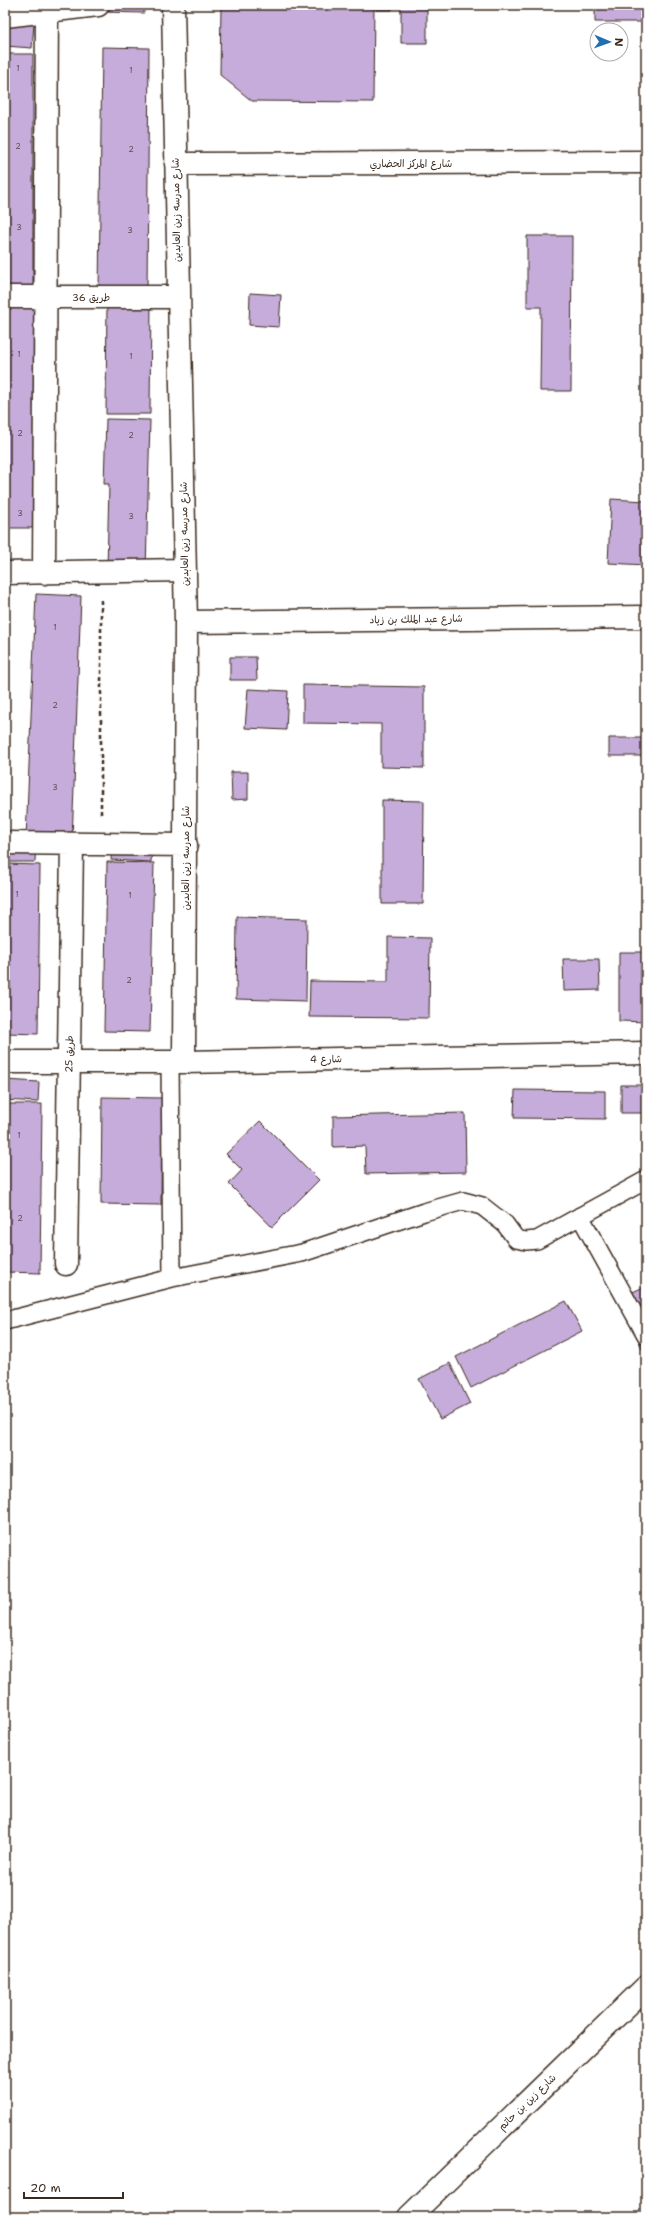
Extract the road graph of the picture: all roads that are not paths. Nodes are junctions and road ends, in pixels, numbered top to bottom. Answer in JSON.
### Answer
{"nodes":[{"id":1,"x":98,"y":5,"type":"edge"},
{"id":2,"x":173,"y":5,"type":"edge"},
{"id":3,"x":47,"y":8,"type":"edge"},
{"id":4,"x":5,"y":16,"type":"edge"},
{"id":5,"x":646,"y":162,"type":"edge"},
{"id":6,"x":176,"y":164,"type":"junction"},
{"id":7,"x":5,"y":297,"type":"edge"},
{"id":8,"x":46,"y":297,"type":"junction"},
{"id":9,"x":178,"y":297,"type":"junction"},
{"id":10,"x":185,"y":570,"type":"junction"},
{"id":11,"x":5,"y":573,"type":"edge"},
{"id":12,"x":44,"y":573,"type":"junction"},
{"id":13,"x":646,"y":617,"type":"edge"},
{"id":14,"x":186,"y":622,"type":"junction"},
{"id":15,"x":5,"y":843,"type":"edge"},
{"id":16,"x":72,"y":844,"type":"junction"},
{"id":17,"x":186,"y":845,"type":"junction"},
{"id":18,"x":646,"y":1053,"type":"edge"},
{"id":19,"x":5,"y":1062,"type":"edge"},
{"id":20,"x":69,"y":1062,"type":"junction"},
{"id":21,"x":177,"y":1062,"type":"junction"},
{"id":22,"x":646,"y":1180,"type":"edge"},
{"id":23,"x":580,"y":1216,"type":"junction"},
{"id":24,"x":66,"y":1264,"type":"dead end"},
{"id":25,"x":172,"y":1278,"type":"junction"},
{"id":26,"x":5,"y":1321,"type":"edge"},
{"id":27,"x":646,"y":1335,"type":"edge"},
{"id":28,"x":646,"y":1987,"type":"edge"},
{"id":29,"x":420,"y":2213,"type":"edge"}],
"edges":[{"from":1,"to":3,"type":"street"},
{"from":2,"to":6,"type":"street","name":"شارع مدرسه زين العابدين"},
{"from":3,"to":4,"type":"street"},
{"from":3,"to":8,"type":"street"},
{"from":5,"to":6,"type":"street","name":"شارع المركز الحضاري"},
{"from":6,"to":9,"type":"street","name":"شارع مدرسه زين العابدين"},
{"from":7,"to":8,"type":"street","name":"طريق 36"},
{"from":8,"to":9,"type":"street","name":"طريق 36"},
{"from":8,"to":12,"type":"street"},
{"from":9,"to":10,"type":"street","name":"شارع مدرسه زين العابدين"},
{"from":10,"to":12,"type":"street"},
{"from":10,"to":14,"type":"street","name":"شارع مدرسه زين العابدين"},
{"from":11,"to":12,"type":"street"},
{"from":13,"to":14,"type":"street","name":"شارع عبد الملك بن زياد"},
{"from":14,"to":17,"type":"street","name":"شارع مدرسه زين العابدين"},
{"from":15,"to":16,"type":"street"},
{"from":16,"to":17,"type":"street"},
{"from":16,"to":20,"type":"street","name":"طريق 25"},
{"from":17,"to":21,"type":"street","name":"شارع مدرسه زين العابدين"},
{"from":18,"to":21,"type":"street","name":"شارع 4"},
{"from":19,"to":20,"type":"street","name":"شارع 4"},
{"from":20,"to":21,"type":"street","name":"شارع 4"},
{"from":20,"to":24,"type":"street","name":"طريق 25"},
{"from":21,"to":25,"type":"lane"},
{"from":22,"to":23,"type":"lane"},
{"from":23,"to":25,"type":"lane"},
{"from":23,"to":27,"type":"lane"},
{"from":25,"to":26,"type":"lane"},
{"from":28,"to":29,"type":"street","name":"شارع زين بن حاتم"}]}
